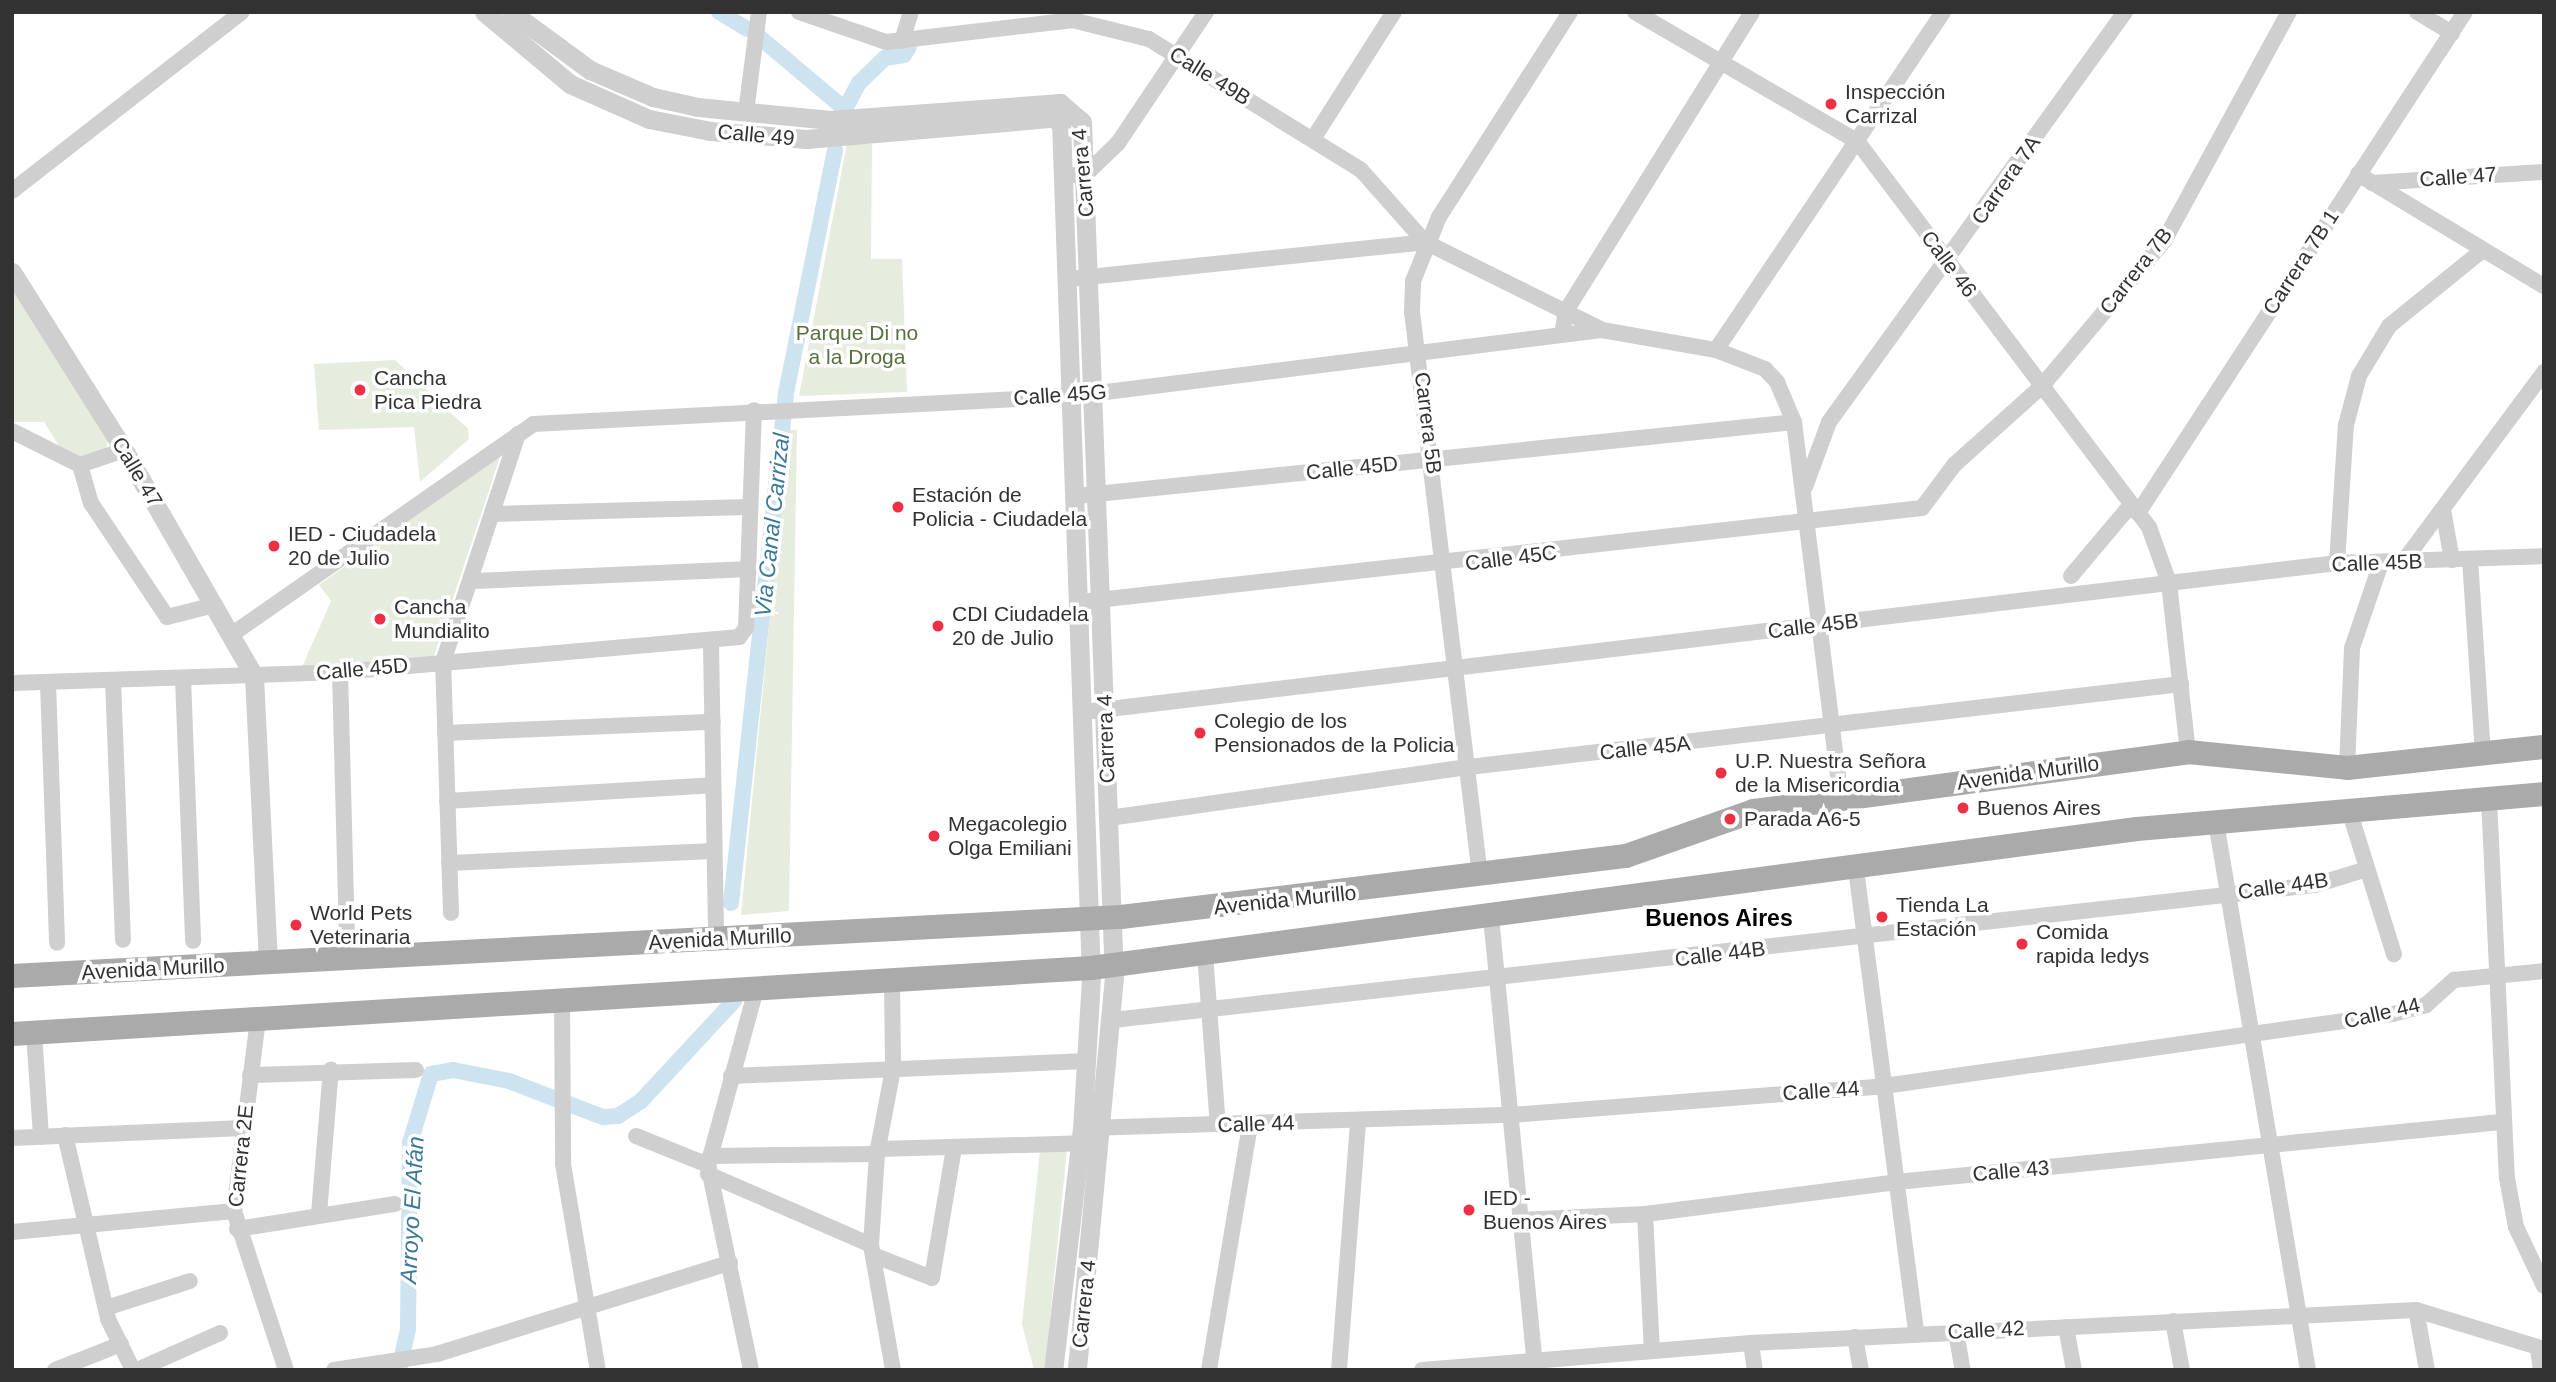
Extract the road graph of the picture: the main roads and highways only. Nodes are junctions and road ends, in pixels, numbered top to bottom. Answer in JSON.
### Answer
{"nodes":[{"id":1,"x":2544,"y":747,"type":"edge"},
{"id":2,"x":2544,"y":794,"type":"edge"},
{"id":3,"x":12,"y":976,"type":"edge"},
{"id":4,"x":23,"y":1033,"type":"edge"}],
"edges":[{"from":1,"to":3,"type":"main road","name":"Avenida Murillo"},
{"from":2,"to":4,"type":"main road","name":"Avenida Murillo"}]}
